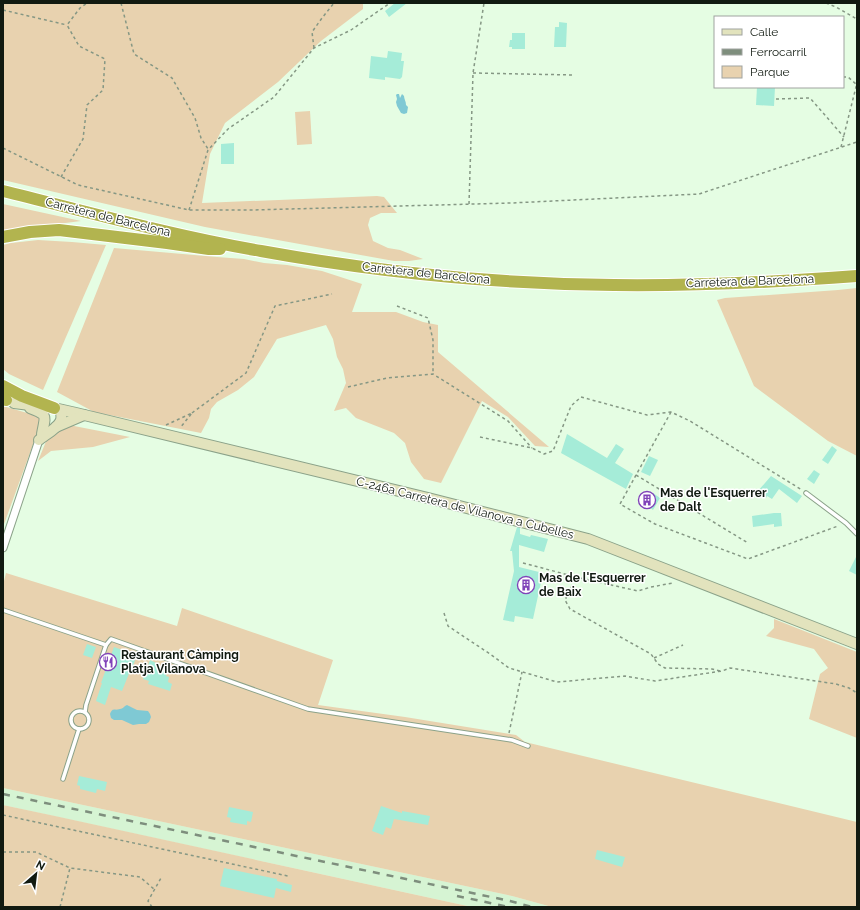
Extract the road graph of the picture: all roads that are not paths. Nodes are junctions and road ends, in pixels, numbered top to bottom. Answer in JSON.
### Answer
{"nodes":[{"id":1,"x":3,"y":191,"type":"edge"},
{"id":2,"x":3,"y":237,"type":"edge"},
{"id":3,"x":261,"y":251,"type":"junction"},
{"id":4,"x":857,"y":276,"type":"edge"},
{"id":5,"x":3,"y":386,"type":"edge"},
{"id":6,"x":7,"y":400,"type":"edge"},
{"id":7,"x":58,"y":409,"type":"junction"},
{"id":8,"x":84,"y":416,"type":"junction"},
{"id":9,"x":56,"y":427,"type":"junction"},
{"id":10,"x":40,"y":437,"type":"junction"},
{"id":11,"x":806,"y":493,"type":"road end"},
{"id":12,"x":857,"y":534,"type":"edge"},
{"id":13,"x":3,"y":548,"type":"edge"},
{"id":14,"x":3,"y":610,"type":"edge"},
{"id":15,"x":857,"y":644,"type":"edge"},
{"id":16,"x":106,"y":646,"type":"junction"},
{"id":17,"x":85,"y":712,"type":"junction"},
{"id":18,"x":79,"y":729,"type":"junction"},
{"id":19,"x":528,"y":746,"type":"dead end"},
{"id":20,"x":63,"y":779,"type":"dead end"}],
"edges":[{"from":1,"to":3,"type":"highway","name":"Carretera de Barcelona"},
{"from":2,"to":3,"type":"highway"},
{"from":3,"to":4,"type":"highway","name":"Carretera de Barcelona"},
{"from":5,"to":7,"type":"highway"},
{"from":6,"to":7,"type":"main road","name":"C-246a Carretera de Vilanova a Cubelles"},
{"from":6,"to":10,"type":"main road"},
{"from":7,"to":8,"type":"main road","name":"C-246a Carretera de Vilanova a Cubelles"},
{"from":7,"to":9,"type":"main road"},
{"from":7,"to":10,"type":"main road"},
{"from":8,"to":9,"type":"main road"},
{"from":8,"to":15,"type":"main road","name":"C-246a Carretera de Vilanova a Cubelles"},
{"from":9,"to":10,"type":"main road"},
{"from":10,"to":13,"type":"street"},
{"from":11,"to":12,"type":"lane"},
{"from":14,"to":16,"type":"lane"},
{"from":16,"to":17,"type":"lane"},
{"from":16,"to":19,"type":"lane"},
{"from":17,"to":18,"type":"lane"},
{"from":17,"to":18,"type":"lane"},
{"from":18,"to":20,"type":"lane"}]}
